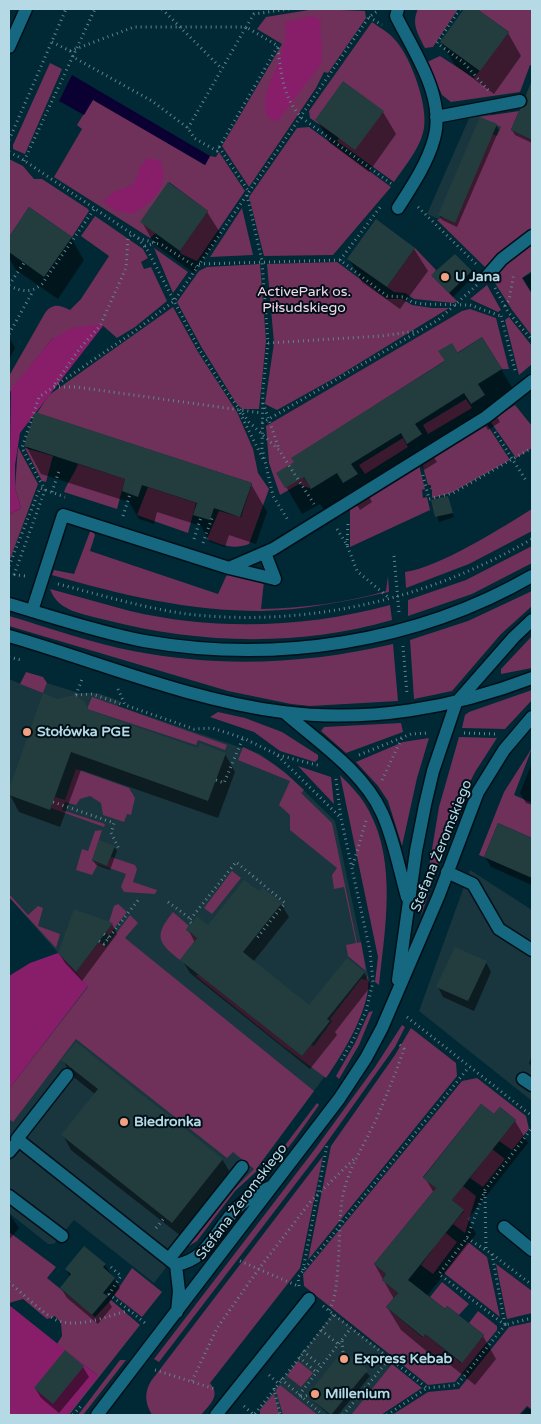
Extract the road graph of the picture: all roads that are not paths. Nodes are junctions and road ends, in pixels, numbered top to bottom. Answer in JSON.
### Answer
{"nodes":[{"id":1,"x":26,"y":9,"type":"edge"},
{"id":2,"x":398,"y":9,"type":"edge"},
{"id":3,"x":9,"y":47,"type":"edge"},
{"id":4,"x":520,"y":101,"type":"dead end"},
{"id":5,"x":436,"y":117,"type":"junction"},
{"id":6,"x":398,"y":208,"type":"dead end"},
{"id":7,"x":532,"y":236,"type":"edge"},
{"id":8,"x":488,"y":275,"type":"road end"},
{"id":9,"x":528,"y":384,"type":"edge"},
{"id":10,"x":265,"y":553,"type":"junction"},
{"id":11,"x":230,"y":568,"type":"junction"},
{"id":12,"x":532,"y":576,"type":"edge"},
{"id":13,"x":9,"y":604,"type":"edge"},
{"id":14,"x":32,"y":611,"type":"junction"},
{"id":15,"x":532,"y":620,"type":"edge"},
{"id":16,"x":9,"y":636,"type":"edge"},
{"id":17,"x":532,"y":678,"type":"edge"},
{"id":18,"x":456,"y":703,"type":"junction"},
{"id":19,"x":284,"y":712,"type":"junction"},
{"id":20,"x":532,"y":717,"type":"edge"},
{"id":21,"x":447,"y":872,"type":"junction"},
{"id":22,"x":409,"y":902,"type":"junction"},
{"id":23,"x":532,"y":950,"type":"edge"},
{"id":24,"x":395,"y":997,"type":"junction"},
{"id":25,"x":68,"y":1075,"type":"dead end"},
{"id":26,"x":19,"y":1140,"type":"junction"},
{"id":27,"x":9,"y":1152,"type":"edge"},
{"id":28,"x":242,"y":1166,"type":"dead end"},
{"id":29,"x":274,"y":1184,"type":"junction"},
{"id":30,"x":9,"y":1196,"type":"edge"},
{"id":31,"x":504,"y":1227,"type":"dead end"},
{"id":32,"x":62,"y":1236,"type":"dead end"},
{"id":33,"x":532,"y":1250,"type":"edge"},
{"id":34,"x":172,"y":1262,"type":"junction"},
{"id":35,"x":311,"y":1297,"type":"road end"},
{"id":36,"x":177,"y":1312,"type":"junction"},
{"id":37,"x":102,"y":1413,"type":"edge"},
{"id":38,"x":216,"y":1415,"type":"edge"}],
"edges":[{"from":1,"to":3,"type":"street"},
{"from":2,"to":5,"type":"street"},
{"from":4,"to":5,"type":"street"},
{"from":5,"to":6,"type":"street"},
{"from":7,"to":8,"type":"street"},
{"from":9,"to":10,"type":"street"},
{"from":10,"to":11,"type":"street"},
{"from":10,"to":11,"type":"street"},
{"from":11,"to":14,"type":"street"},
{"from":12,"to":14,"type":"street"},
{"from":13,"to":14,"type":"street"},
{"from":15,"to":18,"type":"street","name":"Stefana Żeromskiego"},
{"from":16,"to":19,"type":"street"},
{"from":17,"to":18,"type":"street"},
{"from":18,"to":19,"type":"street"},
{"from":18,"to":22,"type":"street","name":"Stefana Żeromskiego"},
{"from":19,"to":22,"type":"street","name":"Stefana Żeromskiego"},
{"from":20,"to":21,"type":"street","name":"Stefana Żeromskiego"},
{"from":21,"to":23,"type":"street"},
{"from":21,"to":24,"type":"street","name":"Stefana Żeromskiego"},
{"from":22,"to":24,"type":"street","name":"Stefana Żeromskiego"},
{"from":24,"to":29,"type":"street","name":"Stefana Żeromskiego"},
{"from":25,"to":26,"type":"street"},
{"from":26,"to":27,"type":"street"},
{"from":26,"to":34,"type":"street"},
{"from":28,"to":34,"type":"street"},
{"from":29,"to":34,"type":"street"},
{"from":29,"to":36,"type":"street","name":"Stefana Żeromskiego"},
{"from":30,"to":32,"type":"street"},
{"from":31,"to":33,"type":"street"},
{"from":34,"to":36,"type":"street"},
{"from":35,"to":38,"type":"street"},
{"from":36,"to":37,"type":"street","name":"Stefana Żeromskiego"}]}
